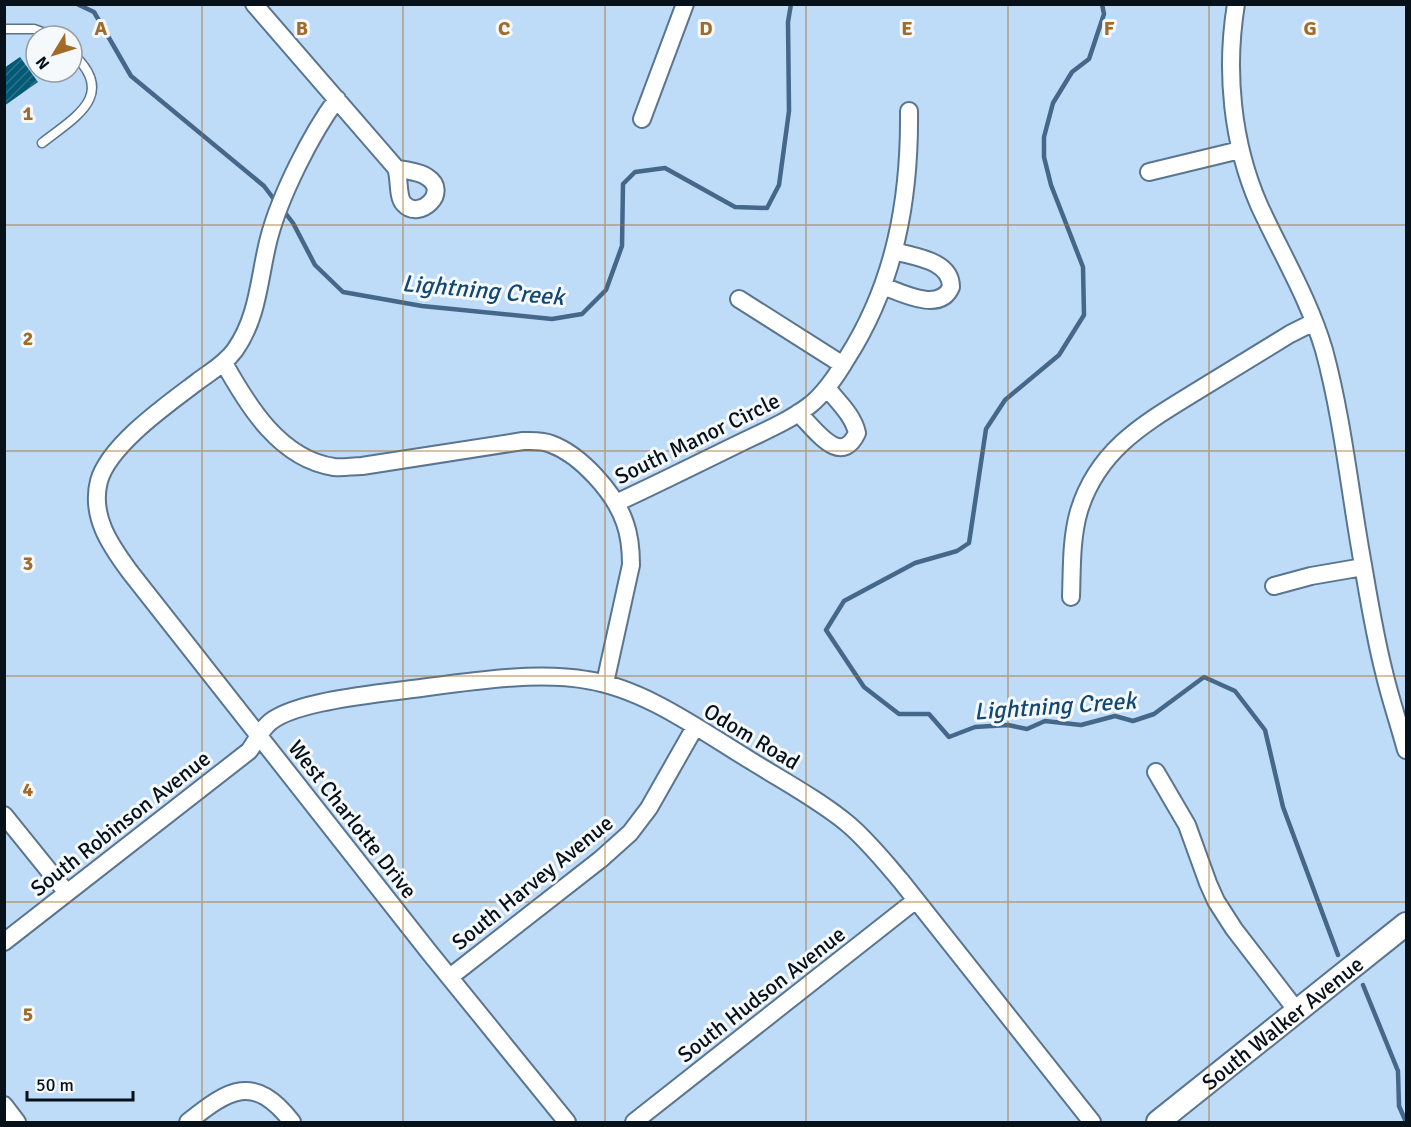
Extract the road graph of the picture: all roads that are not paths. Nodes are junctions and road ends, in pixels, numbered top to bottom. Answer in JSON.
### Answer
{"nodes":[{"id":1,"x":254,"y":4,"type":"edge"},
{"id":2,"x":685,"y":4,"type":"edge"},
{"id":3,"x":1236,"y":4,"type":"edge"},
{"id":4,"x":4,"y":29,"type":"edge"},
{"id":5,"x":24,"y":30,"type":"edge"},
{"id":6,"x":84,"y":68,"type":"edge"},
{"id":7,"x":337,"y":99,"type":"junction"},
{"id":8,"x":909,"y":111,"type":"dead end"},
{"id":9,"x":642,"y":119,"type":"dead end"},
{"id":10,"x":42,"y":143,"type":"dead end"},
{"id":11,"x":1240,"y":150,"type":"junction"},
{"id":12,"x":396,"y":168,"type":"dead end"},
{"id":13,"x":1149,"y":172,"type":"dead end"},
{"id":14,"x":894,"y":251,"type":"junction"},
{"id":15,"x":883,"y":286,"type":"junction"},
{"id":16,"x":739,"y":299,"type":"dead end"},
{"id":17,"x":1314,"y":322,"type":"junction"},
{"id":18,"x":224,"y":363,"type":"junction"},
{"id":19,"x":843,"y":365,"type":"junction"},
{"id":20,"x":827,"y":387,"type":"junction"},
{"id":21,"x":798,"y":413,"type":"junction"},
{"id":22,"x":615,"y":503,"type":"junction"},
{"id":23,"x":1363,"y":567,"type":"junction"},
{"id":24,"x":1274,"y":586,"type":"dead end"},
{"id":25,"x":1071,"y":597,"type":"dead end"},
{"id":26,"x":605,"y":683,"type":"junction"},
{"id":27,"x":695,"y":727,"type":"junction"},
{"id":28,"x":260,"y":737,"type":"junction"},
{"id":29,"x":1407,"y":750,"type":"edge"},
{"id":30,"x":1156,"y":772,"type":"dead end"},
{"id":31,"x":4,"y":815,"type":"edge"},
{"id":32,"x":67,"y":893,"type":"junction"},
{"id":33,"x":916,"y":900,"type":"junction"},
{"id":34,"x":1407,"y":924,"type":"edge"},
{"id":35,"x":4,"y":942,"type":"edge"},
{"id":36,"x":450,"y":977,"type":"junction"},
{"id":37,"x":1297,"y":1011,"type":"junction"},
{"id":38,"x":188,"y":1122,"type":"edge"},
{"id":39,"x":292,"y":1122,"type":"edge"},
{"id":40,"x":567,"y":1122,"type":"edge"},
{"id":41,"x":634,"y":1122,"type":"edge"},
{"id":42,"x":1092,"y":1122,"type":"edge"},
{"id":43,"x":1158,"y":1122,"type":"edge"}],
"edges":[{"from":1,"to":7,"type":"street"},
{"from":2,"to":9,"type":"street"},
{"from":3,"to":11,"type":"street"},
{"from":4,"to":5,"type":"lane"},
{"from":6,"to":10,"type":"lane"},
{"from":7,"to":12,"type":"street"},
{"from":7,"to":18,"type":"street","name":"West Charlotte Drive"},
{"from":8,"to":14,"type":"street","name":"South Manor Circle"},
{"from":11,"to":13,"type":"street"},
{"from":11,"to":17,"type":"street"},
{"from":14,"to":15,"type":"street","name":"South Manor Circle"},
{"from":14,"to":15,"type":"street"},
{"from":15,"to":19,"type":"street","name":"South Manor Circle"},
{"from":16,"to":19,"type":"street"},
{"from":17,"to":23,"type":"street"},
{"from":17,"to":25,"type":"street"},
{"from":18,"to":22,"type":"street"},
{"from":18,"to":28,"type":"street","name":"West Charlotte Drive"},
{"from":19,"to":20,"type":"street","name":"South Manor Circle"},
{"from":20,"to":21,"type":"street","name":"South Manor Circle"},
{"from":20,"to":21,"type":"street","name":"South Manor Circle"},
{"from":21,"to":22,"type":"street","name":"South Manor Circle"},
{"from":22,"to":26,"type":"street"},
{"from":23,"to":24,"type":"street"},
{"from":23,"to":29,"type":"street"},
{"from":26,"to":27,"type":"street","name":"Odom Road"},
{"from":26,"to":28,"type":"street","name":"Odom Road"},
{"from":27,"to":33,"type":"street","name":"Odom Road"},
{"from":27,"to":36,"type":"street","name":"South Harvey Avenue"},
{"from":28,"to":32,"type":"street","name":"South Robinson Avenue"},
{"from":28,"to":36,"type":"street","name":"West Charlotte Drive"},
{"from":30,"to":37,"type":"street"},
{"from":31,"to":32,"type":"street"},
{"from":32,"to":35,"type":"street","name":"South Robinson Avenue"},
{"from":33,"to":41,"type":"street","name":"South Hudson Avenue"},
{"from":33,"to":42,"type":"street","name":"Odom Road"},
{"from":34,"to":37,"type":"main road","name":"South Walker Avenue"},
{"from":36,"to":40,"type":"street","name":"West Charlotte Drive"},
{"from":37,"to":43,"type":"main road","name":"South Walker Avenue"},
{"from":38,"to":39,"type":"street"}]}
